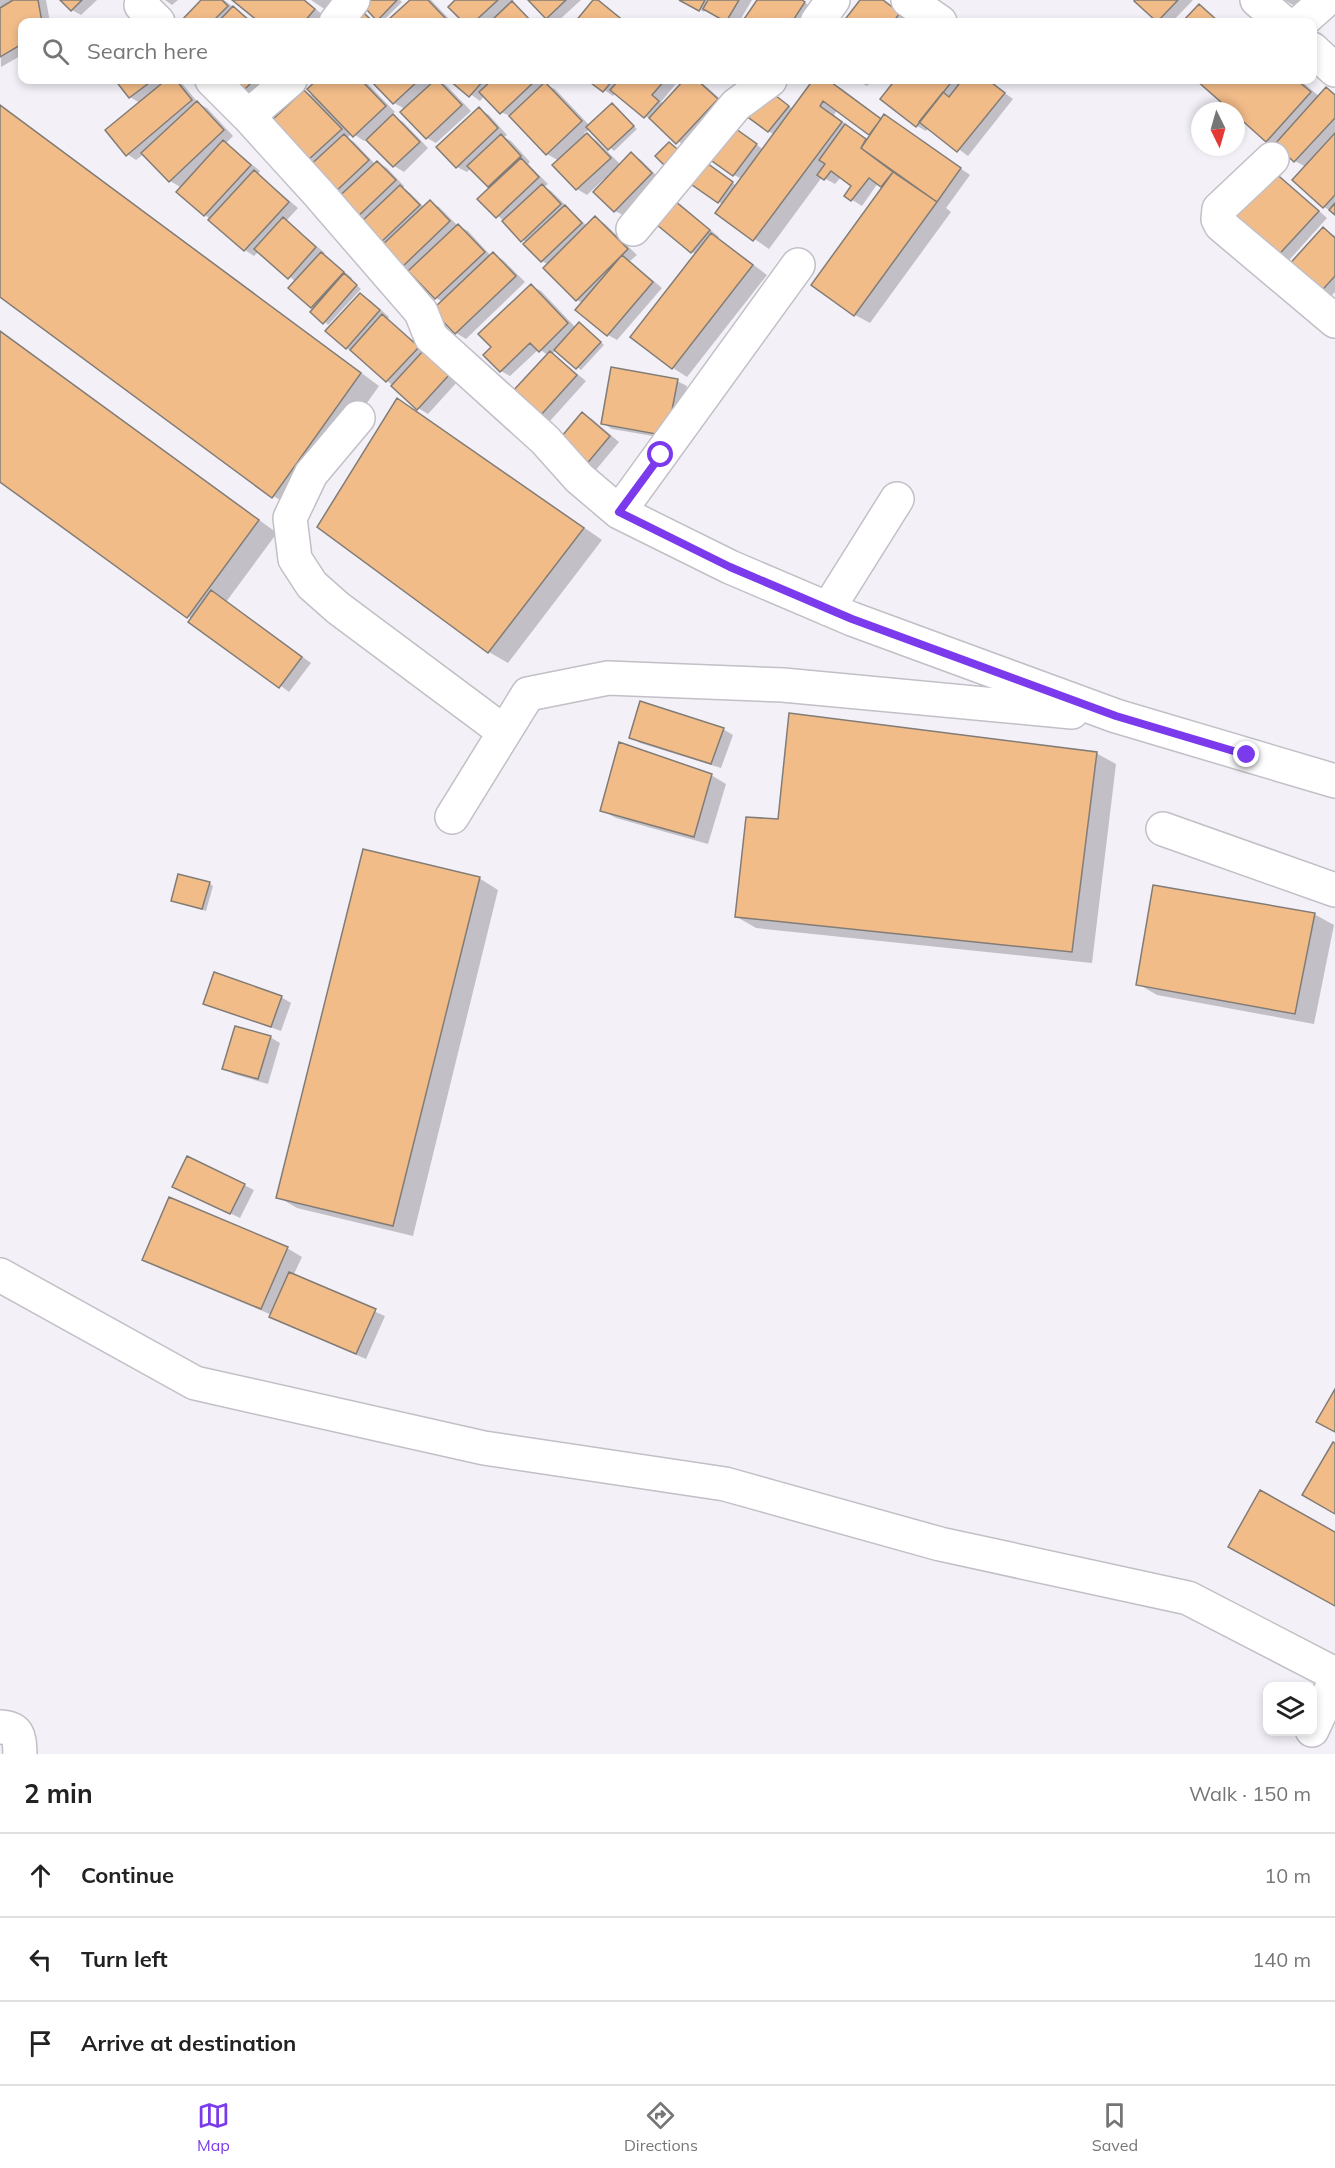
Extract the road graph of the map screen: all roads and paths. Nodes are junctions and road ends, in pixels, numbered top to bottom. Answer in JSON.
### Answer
{"nodes":[{"id":1,"x":353,"y":0,"type":"edge"},
{"id":2,"x":832,"y":0,"type":"edge"},
{"id":3,"x":908,"y":0,"type":"edge"},
{"id":4,"x":1257,"y":0,"type":"edge"},
{"id":5,"x":1326,"y":0,"type":"edge"},
{"id":6,"x":339,"y":18,"type":"edge"},
{"id":7,"x":820,"y":18,"type":"edge"},
{"id":8,"x":933,"y":18,"type":"edge"},
{"id":9,"x":1278,"y":18,"type":"edge"},
{"id":10,"x":1306,"y":18,"type":"edge"},
{"id":11,"x":1317,"y":54,"type":"edge"},
{"id":12,"x":1335,"y":70,"type":"edge"},
{"id":13,"x":216,"y":84,"type":"edge"},
{"id":14,"x":285,"y":84,"type":"edge"},
{"id":15,"x":765,"y":84,"type":"edge"},
{"id":16,"x":248,"y":116,"type":"junction"},
{"id":17,"x":1272,"y":159,"type":"dead end"},
{"id":18,"x":633,"y":229,"type":"dead end"},
{"id":19,"x":798,"y":265,"type":"dead end"},
{"id":20,"x":1335,"y":321,"type":"edge"},
{"id":21,"x":358,"y":418,"type":"dead end"},
{"id":22,"x":897,"y":499,"type":"dead end"},
{"id":23,"x":619,"y":512,"type":"junction"},
{"id":24,"x":828,"y":609,"type":"junction"},
{"id":25,"x":1116,"y":716,"type":"junction"},
{"id":26,"x":503,"y":731,"type":"junction"},
{"id":27,"x":1335,"y":781,"type":"edge"},
{"id":28,"x":452,"y":817,"type":"dead end"},
{"id":29,"x":1163,"y":829,"type":"dead end"},
{"id":30,"x":1335,"y":890,"type":"edge"},
{"id":31,"x":0,"y":1275,"type":"edge"},
{"id":32,"x":1335,"y":1674,"type":"edge"},
{"id":33,"x":1335,"y":1681,"type":"edge"},
{"id":34,"x":1317,"y":1720,"type":"edge"},
{"id":35,"x":0,"y":1727,"type":"edge"},
{"id":36,"x":1310,"y":1736,"type":"edge"},
{"id":37,"x":20,"y":1754,"type":"edge"},
{"id":38,"x":1301,"y":1754,"type":"edge"}],
"edges":[{"from":1,"to":6,"type":"street"},
{"from":2,"to":7,"type":"street"},
{"from":3,"to":8,"type":"street"},
{"from":4,"to":9,"type":"street"},
{"from":5,"to":10,"type":"street"},
{"from":11,"to":12,"type":"street"},
{"from":13,"to":16,"type":"street"},
{"from":14,"to":16,"type":"street"},
{"from":15,"to":18,"type":"street"},
{"from":16,"to":23,"type":"street"},
{"from":17,"to":20,"type":"street"},
{"from":19,"to":23,"type":"street"},
{"from":21,"to":26,"type":"street"},
{"from":22,"to":24,"type":"street"},
{"from":23,"to":24,"type":"street"},
{"from":24,"to":25,"type":"street"},
{"from":25,"to":26,"type":"street"},
{"from":25,"to":27,"type":"street"},
{"from":26,"to":28,"type":"street"},
{"from":29,"to":30,"type":"street"},
{"from":31,"to":32,"type":"street"},
{"from":33,"to":34,"type":"street"},
{"from":35,"to":37,"type":"street"},
{"from":36,"to":38,"type":"street"}]}
